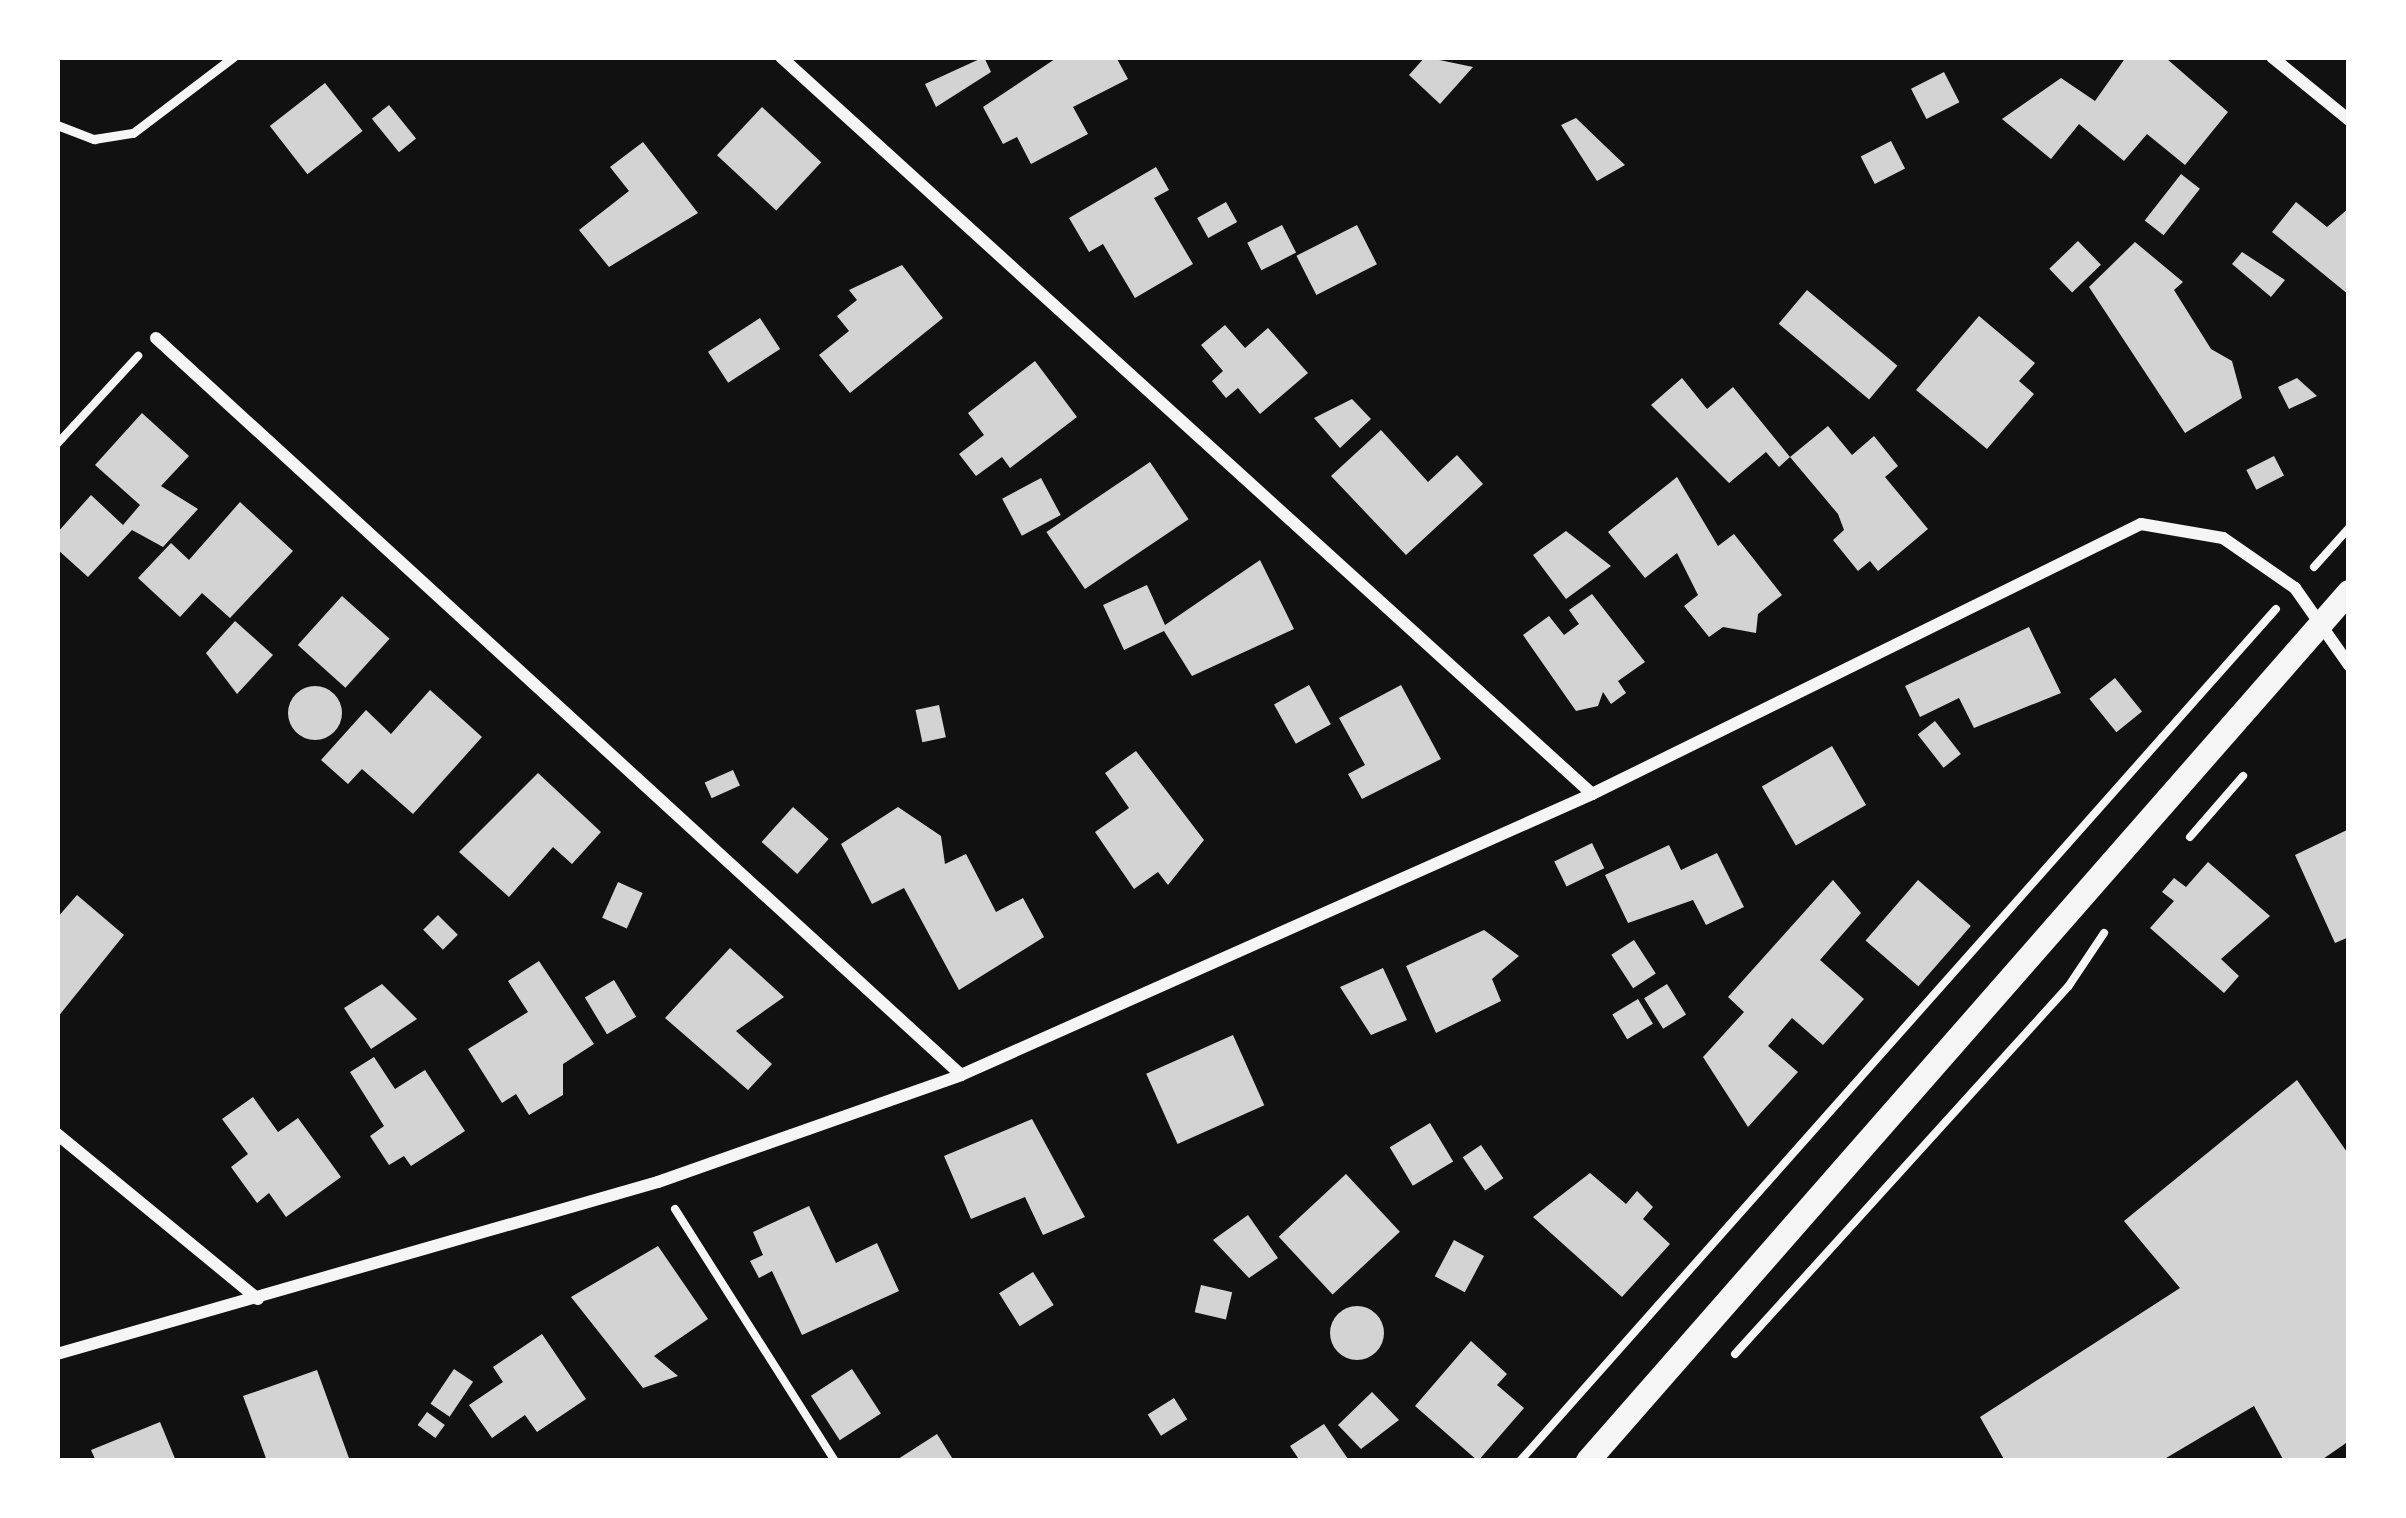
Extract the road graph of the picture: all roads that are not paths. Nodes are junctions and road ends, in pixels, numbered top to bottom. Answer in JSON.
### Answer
{"nodes":[{"id":1,"x":233,"y":57,"type":"edge"},
{"id":2,"x":781,"y":57,"type":"edge"},
{"id":3,"x":2272,"y":57,"type":"edge"},
{"id":4,"x":2349,"y":120,"type":"edge"},
{"id":5,"x":57,"y":124,"type":"edge"},
{"id":6,"x":156,"y":338,"type":"road end"},
{"id":7,"x":2349,"y":592,"type":"edge"},
{"id":8,"x":2322,"y":623,"type":"junction"},
{"id":9,"x":2349,"y":664,"type":"edge"},
{"id":10,"x":1592,"y":794,"type":"junction"},
{"id":11,"x":961,"y":1075,"type":"junction"},
{"id":12,"x":57,"y":1134,"type":"edge"},
{"id":13,"x":259,"y":1299,"type":"junction"},
{"id":14,"x":57,"y":1354,"type":"edge"},
{"id":15,"x":1602,"y":1455,"type":"edge"}],
"edges":[{"from":1,"to":5,"type":"lane"},
{"from":2,"to":10,"type":"street"},
{"from":3,"to":4,"type":"street"},
{"from":6,"to":11,"type":"street"},
{"from":7,"to":8,"type":"main road"},
{"from":8,"to":9,"type":"street"},
{"from":8,"to":10,"type":"street"},
{"from":8,"to":15,"type":"main road"},
{"from":10,"to":11,"type":"street"},
{"from":11,"to":13,"type":"street"},
{"from":12,"to":13,"type":"street"},
{"from":13,"to":14,"type":"street"}]}
